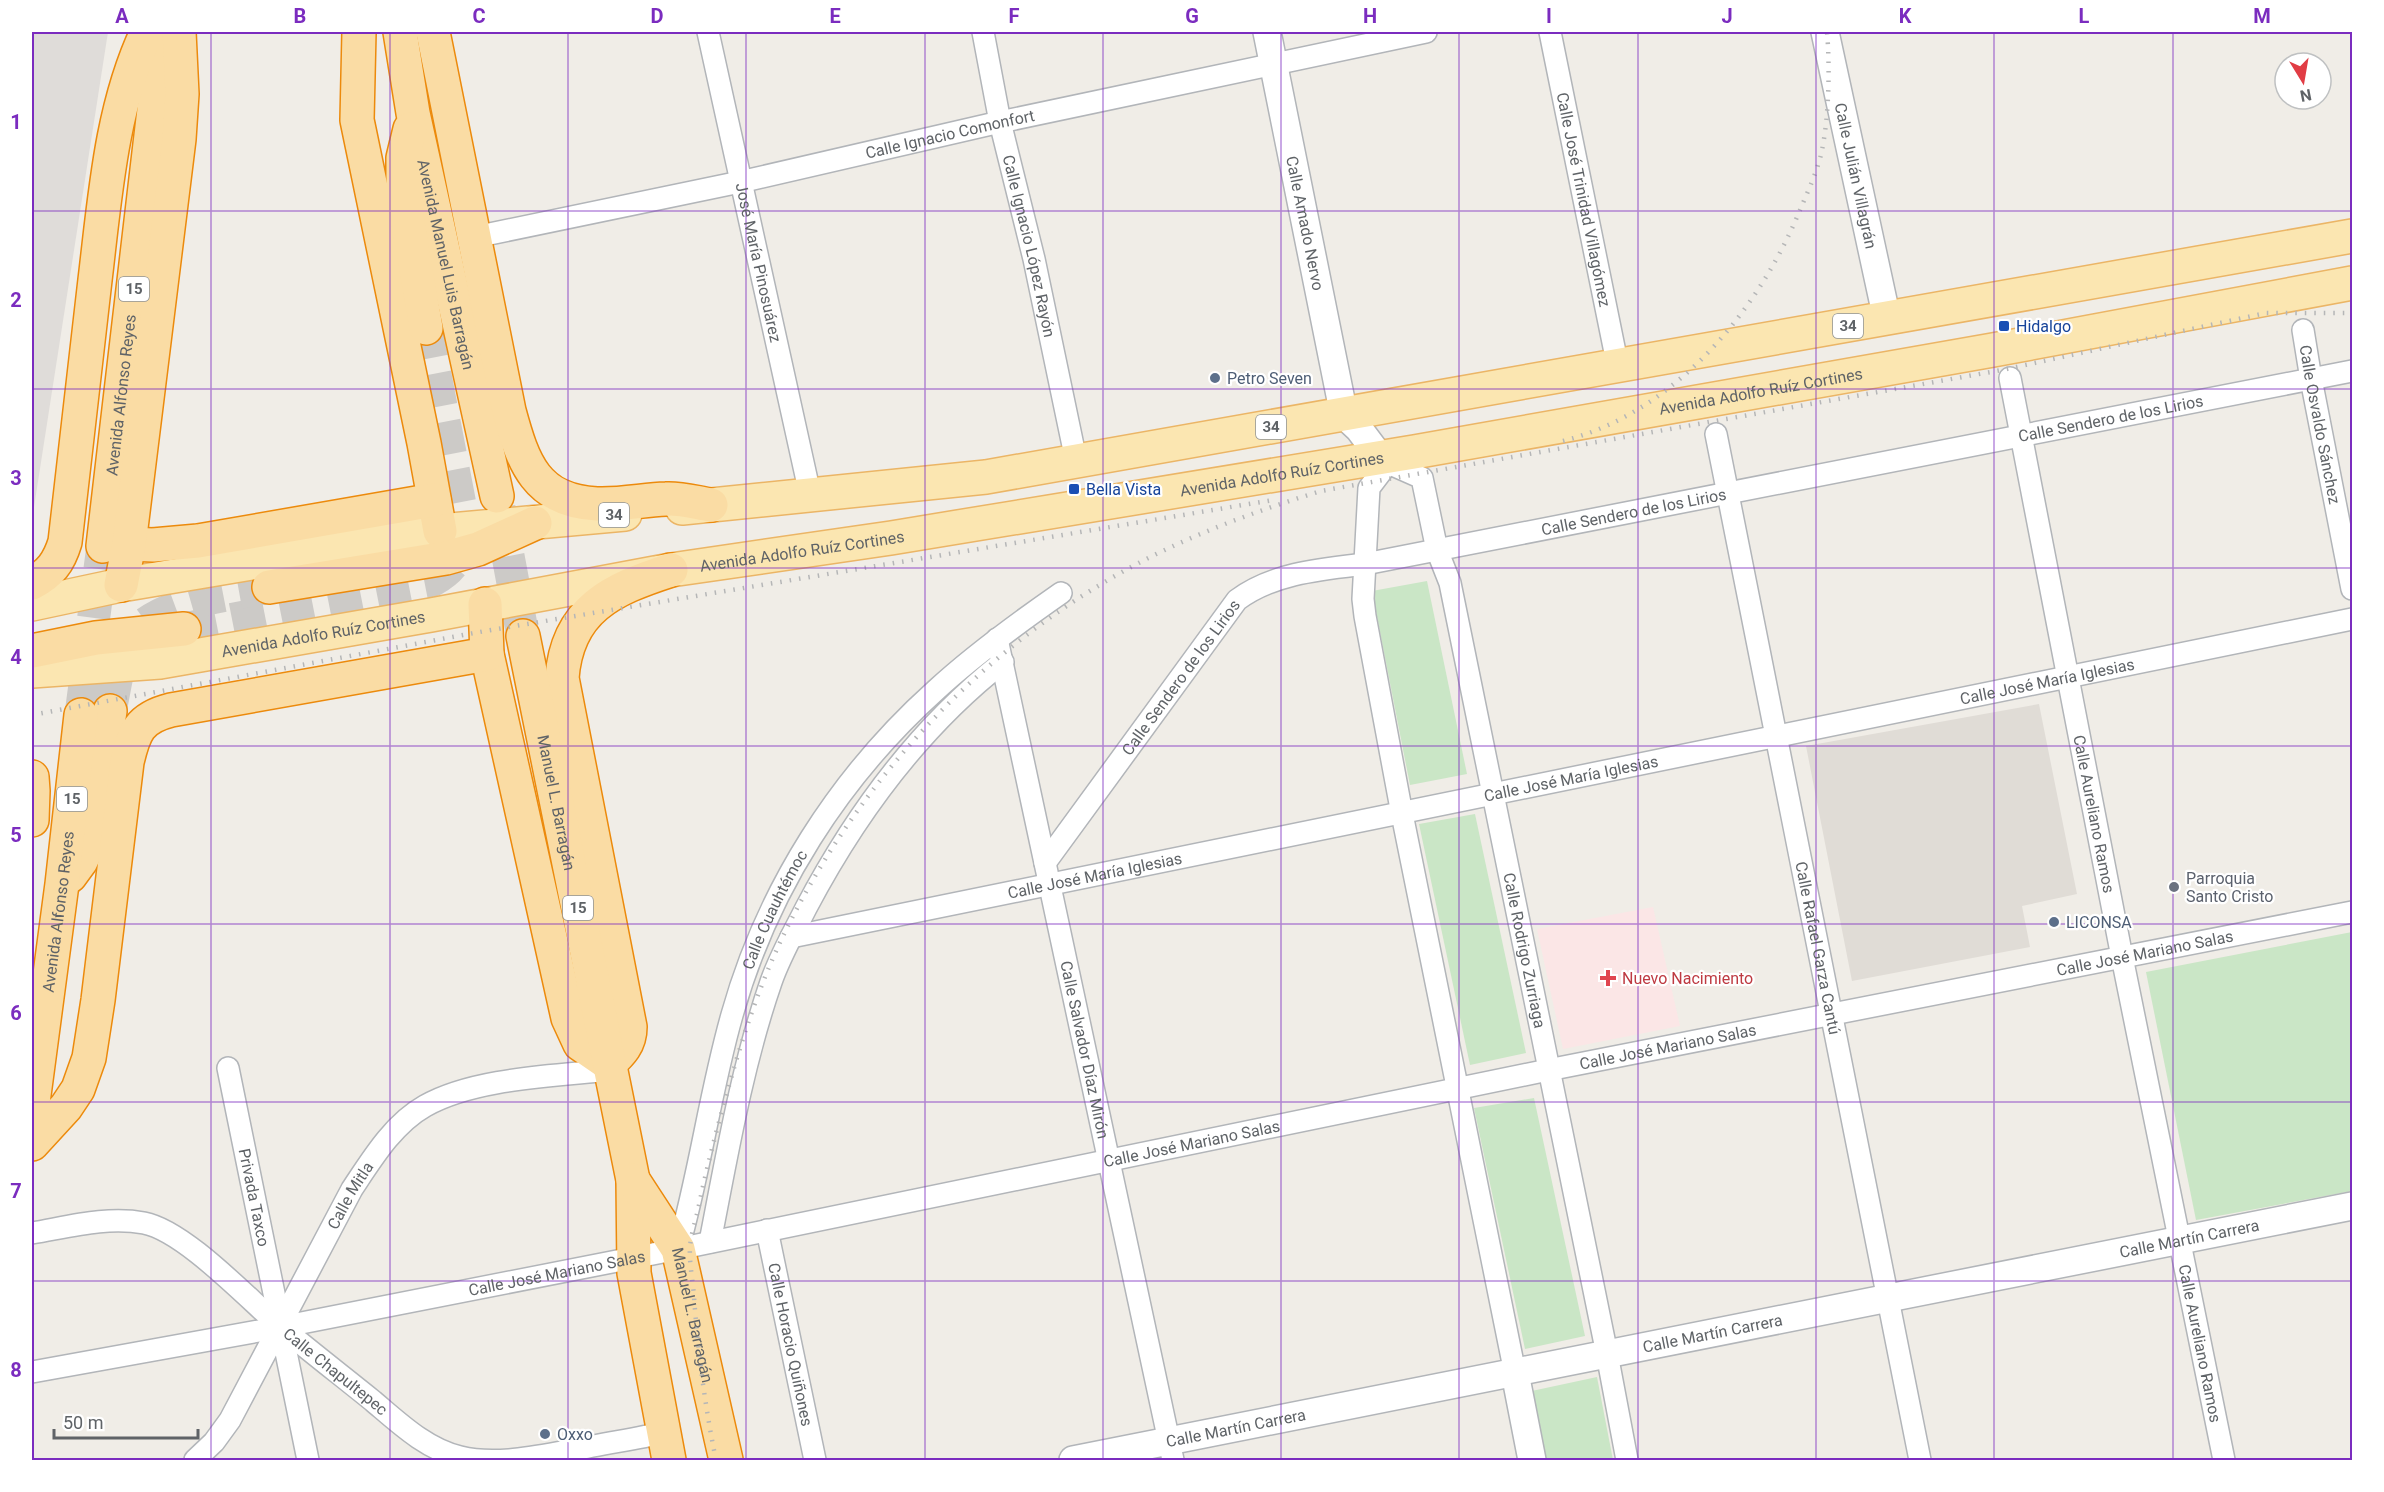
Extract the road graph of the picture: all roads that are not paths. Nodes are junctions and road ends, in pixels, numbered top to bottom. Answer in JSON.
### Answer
{"nodes":[{"id":1,"x":147,"y":32,"type":"edge"},
{"id":2,"x":164,"y":32,"type":"edge"},
{"id":3,"x":178,"y":32,"type":"edge"},
{"id":4,"x":359,"y":32,"type":"edge"},
{"id":5,"x":400,"y":32,"type":"edge"},
{"id":6,"x":433,"y":32,"type":"edge"},
{"id":7,"x":708,"y":32,"type":"edge"},
{"id":8,"x":983,"y":32,"type":"edge"},
{"id":9,"x":1267,"y":32,"type":"edge"},
{"id":10,"x":1426,"y":32,"type":"edge"},
{"id":11,"x":1550,"y":32,"type":"edge"},
{"id":12,"x":1825,"y":32,"type":"edge"},
{"id":13,"x":1274,"y":63,"type":"junction"},
{"id":14,"x":413,"y":113,"type":"junction"},
{"id":15,"x":1000,"y":122,"type":"junction"},
{"id":16,"x":740,"y":182,"type":"junction"},
{"id":17,"x":2352,"y":236,"type":"edge"},
{"id":18,"x":475,"y":237,"type":"junction"},
{"id":19,"x":2348,"y":285,"type":"edge"},
{"id":20,"x":1887,"y":319,"type":"junction"},
{"id":21,"x":426,"y":328,"type":"tunnel mouth"},
{"id":22,"x":2303,"y":330,"type":"dead end"},
{"id":23,"x":1618,"y":367,"type":"junction"},
{"id":24,"x":2352,"y":371,"type":"edge"},
{"id":25,"x":2010,"y":378,"type":"dead end"},
{"id":26,"x":2311,"y":379,"type":"junction"},
{"id":27,"x":1344,"y":415,"type":"junction"},
{"id":28,"x":1716,"y":434,"type":"dead end"},
{"id":29,"x":2021,"y":434,"type":"junction"},
{"id":30,"x":1076,"y":460,"type":"junction"},
{"id":31,"x":1384,"y":460,"type":"junction"},
{"id":32,"x":810,"y":494,"type":"junction"},
{"id":33,"x":1727,"y":494,"type":"junction"},
{"id":34,"x":497,"y":496,"type":"tunnel mouth"},
{"id":35,"x":711,"y":505,"type":"junction"},
{"id":36,"x":437,"y":516,"type":"junction"},
{"id":37,"x":535,"y":523,"type":"junction"},
{"id":38,"x":116,"y":545,"type":"junction"},
{"id":39,"x":1437,"y":550,"type":"junction"},
{"id":40,"x":1365,"y":564,"type":"junction"},
{"id":41,"x":671,"y":570,"type":"junction"},
{"id":42,"x":32,"y":583,"type":"edge"},
{"id":43,"x":121,"y":585,"type":"junction"},
{"id":44,"x":269,"y":587,"type":"tunnel mouth"},
{"id":45,"x":2352,"y":590,"type":"edge"},
{"id":46,"x":1061,"y":593,"type":"dead end"},
{"id":47,"x":32,"y":604,"type":"edge"},
{"id":48,"x":485,"y":604,"type":"junction"},
{"id":49,"x":2352,"y":619,"type":"edge"},
{"id":50,"x":184,"y":629,"type":"tunnel mouth"},
{"id":51,"x":523,"y":636,"type":"tunnel mouth"},
{"id":52,"x":997,"y":639,"type":"junction"},
{"id":53,"x":32,"y":651,"type":"edge"},
{"id":54,"x":488,"y":654,"type":"junction"},
{"id":55,"x":1003,"y":662,"type":"junction"},
{"id":56,"x":32,"y":671,"type":"edge"},
{"id":57,"x":2068,"y":677,"type":"junction"},
{"id":58,"x":96,"y":713,"type":"tunnel mouth"},
{"id":59,"x":1777,"y":737,"type":"junction"},
{"id":60,"x":32,"y":777,"type":"edge"},
{"id":61,"x":1493,"y":794,"type":"junction"},
{"id":62,"x":1402,"y":814,"type":"junction"},
{"id":63,"x":32,"y":820,"type":"edge"},
{"id":64,"x":1045,"y":863,"type":"junction"},
{"id":65,"x":1050,"y":885,"type":"junction"},
{"id":66,"x":2352,"y":912,"type":"edge"},
{"id":67,"x":791,"y":937,"type":"junction"},
{"id":68,"x":2122,"y":957,"type":"junction"},
{"id":69,"x":1832,"y":1014,"type":"junction"},
{"id":70,"x":610,"y":1067,"type":"junction"},
{"id":71,"x":228,"y":1068,"type":"dead end"},
{"id":72,"x":1548,"y":1070,"type":"junction"},
{"id":73,"x":1458,"y":1089,"type":"junction"},
{"id":74,"x":32,"y":1110,"type":"edge"},
{"id":75,"x":32,"y":1144,"type":"edge"},
{"id":76,"x":1109,"y":1160,"type":"junction"},
{"id":77,"x":633,"y":1180,"type":"junction"},
{"id":78,"x":2352,"y":1206,"type":"edge"},
{"id":79,"x":767,"y":1230,"type":"junction"},
{"id":80,"x":32,"y":1233,"type":"edge"},
{"id":81,"x":2179,"y":1241,"type":"junction"},
{"id":82,"x":710,"y":1242,"type":"junction"},
{"id":83,"x":678,"y":1249,"type":"junction"},
{"id":84,"x":633,"y":1257,"type":"junction"},
{"id":85,"x":1887,"y":1299,"type":"junction"},
{"id":86,"x":281,"y":1327,"type":"junction"},
{"id":87,"x":1607,"y":1354,"type":"junction"},
{"id":88,"x":32,"y":1372,"type":"edge"},
{"id":89,"x":1515,"y":1374,"type":"junction"},
{"id":90,"x":666,"y":1447,"type":"edge"},
{"id":91,"x":1171,"y":1451,"type":"edge"},
{"id":92,"x":195,"y":1461,"type":"edge"},
{"id":93,"x":308,"y":1461,"type":"edge"},
{"id":94,"x":726,"y":1461,"type":"edge"},
{"id":95,"x":815,"y":1461,"type":"edge"},
{"id":96,"x":1073,"y":1461,"type":"edge"},
{"id":97,"x":1532,"y":1461,"type":"edge"},
{"id":98,"x":1627,"y":1461,"type":"edge"},
{"id":99,"x":1920,"y":1461,"type":"edge"},
{"id":100,"x":2224,"y":1461,"type":"edge"}],
"edges":[{"from":1,"to":42,"type":"highway"},
{"from":2,"to":38,"type":"highway","name":"Avenida Alfonso Reyes","number":"15"},
{"from":3,"to":38,"type":"highway"},
{"from":4,"to":36,"type":"highway"},
{"from":5,"to":14,"type":"highway","name":"Avenida Manuel Luis Barragán"},
{"from":6,"to":18,"type":"highway"},
{"from":7,"to":16,"type":"street","name":"José María Pinosuárez"},
{"from":8,"to":15,"type":"street","name":"Calle Ignacio López Rayón"},
{"from":9,"to":13,"type":"street","name":"Calle Amado Nervo"},
{"from":10,"to":13,"type":"street","name":"Calle Ignacio Comonfort"},
{"from":11,"to":23,"type":"street","name":"Calle José Trinidad Villagómez"},
{"from":12,"to":20,"type":"street","name":"Calle Julián Villagrán"},
{"from":13,"to":15,"type":"street","name":"Calle Ignacio Comonfort"},
{"from":13,"to":27,"type":"street","name":"Calle Amado Nervo"},
{"from":14,"to":21,"type":"highway"},
{"from":14,"to":34,"type":"highway","name":"Avenida Manuel Luis Barragán"},
{"from":15,"to":16,"type":"street","name":"Calle Ignacio Comonfort"},
{"from":15,"to":30,"type":"street","name":"Calle Ignacio López Rayón"},
{"from":16,"to":18,"type":"street","name":"Calle Ignacio Comonfort"},
{"from":16,"to":32,"type":"street","name":"José María Pinosuárez"},
{"from":17,"to":20,"type":"main road","number":"34"},
{"from":18,"to":35,"type":"highway"},
{"from":19,"to":31,"type":"main road","name":"Avenida Adolfo Ruíz Cortines"},
{"from":20,"to":23,"type":"main road","number":"34"},
{"from":22,"to":26,"type":"street","name":"Calle Osvaldo Sánchez"},
{"from":23,"to":27,"type":"main road","number":"34"},
{"from":24,"to":26,"type":"street","name":"Calle Sendero de los Lirios"},
{"from":25,"to":29,"type":"street","name":"Calle Aureliano Ramos"},
{"from":26,"to":29,"type":"street","name":"Calle Sendero de los Lirios"},
{"from":26,"to":45,"type":"street","name":"Calle Osvaldo Sánchez"},
{"from":27,"to":30,"type":"main road","number":"34"},
{"from":27,"to":31,"type":"street"},
{"from":28,"to":33,"type":"street","name":"Calle Rafael Garza Cantú"},
{"from":29,"to":33,"type":"street","name":"Calle Sendero de los Lirios"},
{"from":29,"to":57,"type":"street","name":"Calle Aureliano Ramos"},
{"from":30,"to":32,"type":"main road","number":"34"},
{"from":31,"to":39,"type":"street","name":"Calle Rodrigo Zurriaga"},
{"from":31,"to":40,"type":"street"},
{"from":31,"to":41,"type":"main road","name":"Avenida Adolfo Ruíz Cortines"},
{"from":32,"to":35,"type":"main road","number":"34"},
{"from":33,"to":39,"type":"street","name":"Calle Sendero de los Lirios"},
{"from":33,"to":59,"type":"street","name":"Calle Rafael Garza Cantú"},
{"from":35,"to":37,"type":"main road","number":"34"},
{"from":36,"to":37,"type":"main road","number":"34"},
{"from":36,"to":38,"type":"highway"},
{"from":36,"to":43,"type":"main road","number":"34"},
{"from":37,"to":44,"type":"highway"},
{"from":38,"to":43,"type":"highway"},
{"from":39,"to":40,"type":"street","name":"Calle Sendero de los Lirios"},
{"from":39,"to":61,"type":"street","name":"Calle Rodrigo Zurriaga"},
{"from":40,"to":62,"type":"street"},
{"from":40,"to":64,"type":"street","name":"Calle Sendero de los Lirios"},
{"from":41,"to":48,"type":"main road","name":"Avenida Adolfo Ruíz Cortines"},
{"from":41,"to":70,"type":"highway"},
{"from":43,"to":47,"type":"main road","number":"34"},
{"from":46,"to":52,"type":"street","name":"Calle Cuauhtémoc"},
{"from":48,"to":54,"type":"highway"},
{"from":48,"to":56,"type":"main road","name":"Avenida Adolfo Ruíz Cortines"},
{"from":49,"to":57,"type":"street","name":"Calle José María Iglesias"},
{"from":50,"to":53,"type":"highway"},
{"from":51,"to":70,"type":"highway","name":"Manuel L. Barragán","number":"15"},
{"from":52,"to":55,"type":"street","name":"Calle Salvador Díaz Mirón"},
{"from":52,"to":83,"type":"street","name":"Calle Cuauhtémoc"},
{"from":54,"to":70,"type":"highway"},
{"from":54,"to":75,"type":"highway"},
{"from":55,"to":64,"type":"street","name":"Calle Salvador Díaz Mirón"},
{"from":55,"to":67,"type":"street","name":"Calle Cuauhtémoc"},
{"from":57,"to":59,"type":"street","name":"Calle José María Iglesias"},
{"from":57,"to":68,"type":"street","name":"Calle Aureliano Ramos"},
{"from":58,"to":74,"type":"highway","name":"Avenida Alfonso Reyes"},
{"from":59,"to":61,"type":"street","name":"Calle José María Iglesias"},
{"from":59,"to":69,"type":"street","name":"Calle Rafael Garza Cantú"},
{"from":60,"to":63,"type":"highway"},
{"from":61,"to":62,"type":"street","name":"Calle José María Iglesias"},
{"from":61,"to":72,"type":"street","name":"Calle Rodrigo Zurriaga"},
{"from":62,"to":65,"type":"street","name":"Calle José María Iglesias"},
{"from":62,"to":73,"type":"street"},
{"from":64,"to":65,"type":"street","name":"Calle Salvador Díaz Mirón"},
{"from":65,"to":67,"type":"street","name":"Calle José María Iglesias"},
{"from":65,"to":76,"type":"street","name":"Calle Salvador Díaz Mirón"},
{"from":66,"to":68,"type":"street","name":"Calle José Mariano Salas"},
{"from":67,"to":82,"type":"street","name":"Calle Cuauhtémoc"},
{"from":68,"to":69,"type":"street","name":"Calle José Mariano Salas"},
{"from":68,"to":81,"type":"street","name":"Calle Aureliano Ramos"},
{"from":69,"to":72,"type":"street","name":"Calle José Mariano Salas"},
{"from":69,"to":85,"type":"street","name":"Calle Rafael Garza Cantú"},
{"from":70,"to":77,"type":"highway","name":"Manuel L. Barragán","number":"15"},
{"from":70,"to":86,"type":"street","name":"Calle Mitla"},
{"from":71,"to":86,"type":"street","name":"Privada Taxco"},
{"from":72,"to":73,"type":"street","name":"Calle José Mariano Salas"},
{"from":72,"to":87,"type":"street","name":"Calle Rodrigo Zurriaga"},
{"from":73,"to":76,"type":"street","name":"Calle José Mariano Salas"},
{"from":73,"to":89,"type":"street"},
{"from":76,"to":79,"type":"street","name":"Calle José Mariano Salas"},
{"from":76,"to":91,"type":"street","name":"Calle Salvador Díaz Mirón"},
{"from":77,"to":83,"type":"highway","name":"Manuel L. Barragán","number":"15"},
{"from":77,"to":84,"type":"highway","name":"Manuel L. Barragán","number":"15"},
{"from":78,"to":81,"type":"street","name":"Calle Martín Carrera"},
{"from":79,"to":82,"type":"street","name":"Calle José Mariano Salas"},
{"from":79,"to":95,"type":"street","name":"Calle Horacio Quiñones"},
{"from":80,"to":86,"type":"street","name":"Calle Chapultepec"},
{"from":81,"to":85,"type":"street","name":"Calle Martín Carrera"},
{"from":81,"to":100,"type":"street","name":"Calle Aureliano Ramos"},
{"from":82,"to":83,"type":"street","name":"Calle José Mariano Salas"},
{"from":83,"to":84,"type":"street","name":"Calle José Mariano Salas"},
{"from":83,"to":94,"type":"highway","name":"Manuel L. Barragán","number":"15"},
{"from":84,"to":86,"type":"street","name":"Calle José Mariano Salas"},
{"from":84,"to":90,"type":"highway","name":"Manuel L. Barragán","number":"15"},
{"from":85,"to":87,"type":"street","name":"Calle Martín Carrera"},
{"from":85,"to":99,"type":"street","name":"Calle Rafael Garza Cantú"},
{"from":86,"to":88,"type":"street","name":"Calle José Mariano Salas"},
{"from":86,"to":90,"type":"street","name":"Calle Chapultepec"},
{"from":86,"to":92,"type":"street","name":"Calle Mitla"},
{"from":86,"to":93,"type":"street","name":"Privada Taxco"},
{"from":87,"to":89,"type":"street","name":"Calle Martín Carrera"},
{"from":87,"to":98,"type":"street","name":"Calle Rodrigo Zurriaga"},
{"from":89,"to":91,"type":"street","name":"Calle Martín Carrera"},
{"from":89,"to":97,"type":"street"},
{"from":91,"to":96,"type":"street","name":"Calle Martín Carrera"}]}
